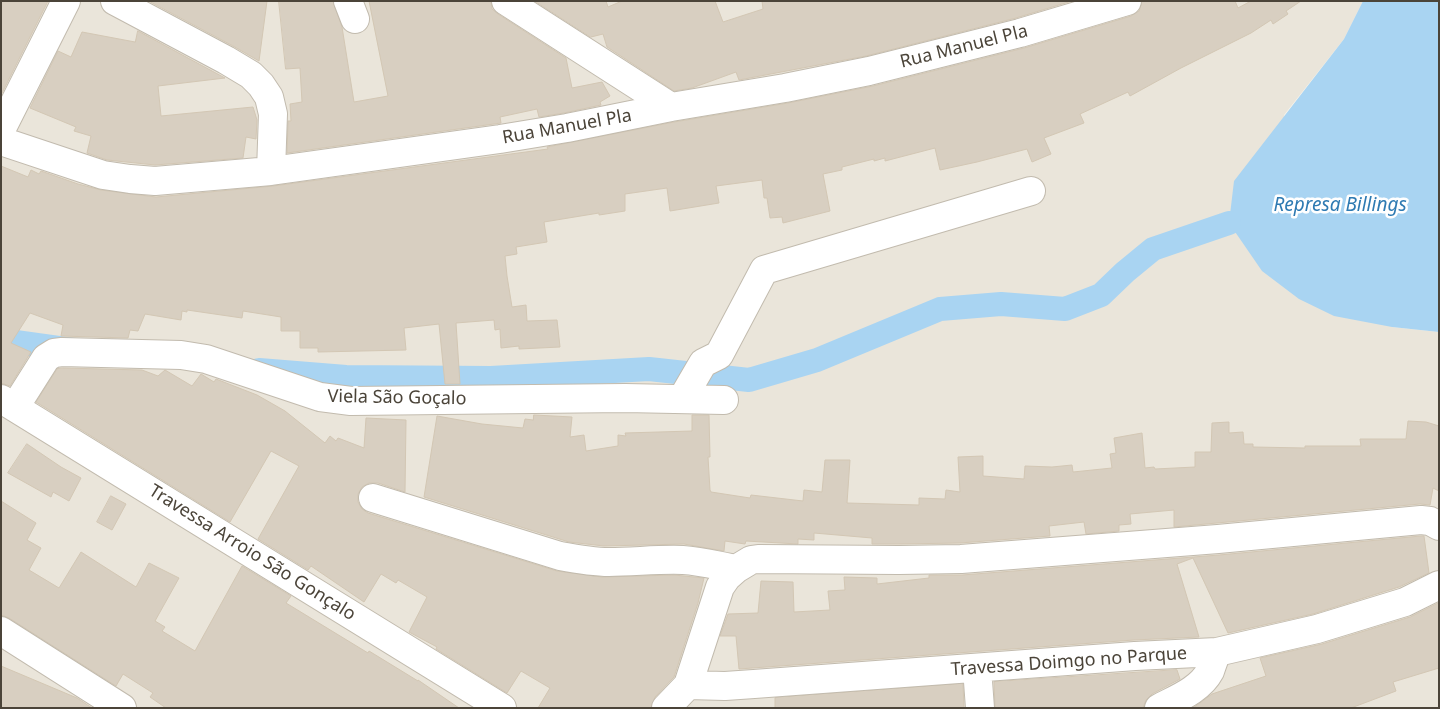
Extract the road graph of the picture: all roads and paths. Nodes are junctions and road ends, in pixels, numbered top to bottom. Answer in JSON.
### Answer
{"nodes":[{"id":1,"x":66,"y":1,"type":"edge"},
{"id":2,"x":115,"y":1,"type":"edge"},
{"id":3,"x":506,"y":1,"type":"edge"},
{"id":4,"x":1127,"y":1,"type":"edge"},
{"id":5,"x":671,"y":107,"type":"junction"},
{"id":6,"x":1,"y":130,"type":"edge"},
{"id":7,"x":1,"y":141,"type":"edge"},
{"id":8,"x":271,"y":171,"type":"junction"},
{"id":9,"x":1031,"y":191,"type":"dead end"},
{"id":10,"x":683,"y":396,"type":"junction"},
{"id":11,"x":724,"y":400,"type":"dead end"},
{"id":12,"x":8,"y":403,"type":"edge"},
{"id":13,"x":373,"y":498,"type":"dead end"},
{"id":14,"x":1439,"y":526,"type":"edge"},
{"id":15,"x":736,"y":570,"type":"junction"},
{"id":16,"x":1439,"y":585,"type":"edge"},
{"id":17,"x":2,"y":633,"type":"edge"},
{"id":18,"x":1216,"y":652,"type":"junction"},
{"id":19,"x":977,"y":668,"type":"junction"},
{"id":20,"x":688,"y":685,"type":"junction"},
{"id":21,"x":122,"y":708,"type":"edge"},
{"id":22,"x":502,"y":708,"type":"edge"},
{"id":23,"x":666,"y":708,"type":"edge"},
{"id":24,"x":980,"y":708,"type":"edge"},
{"id":25,"x":1159,"y":708,"type":"edge"}],
"edges":[{"from":1,"to":6,"type":"street"},
{"from":2,"to":8,"type":"street"},
{"from":3,"to":5,"type":"street"},
{"from":4,"to":5,"type":"street","name":"Rua Manuel Pla"},
{"from":5,"to":8,"type":"street","name":"Rua Manuel Pla"},
{"from":7,"to":8,"type":"street","name":"Rua Manuel Pla"},
{"from":9,"to":10,"type":"street"},
{"from":10,"to":11,"type":"street","name":"Viela São Goçalo"},
{"from":10,"to":12,"type":"street","name":"Viela São Goçalo"},
{"from":12,"to":22,"type":"street","name":"Travessa Arroio São Gonçalo"},
{"from":13,"to":15,"type":"street"},
{"from":14,"to":15,"type":"street"},
{"from":15,"to":20,"type":"street"},
{"from":16,"to":18,"type":"street","name":"Travessa Doimgo no Parque"},
{"from":17,"to":21,"type":"street"},
{"from":18,"to":19,"type":"street","name":"Travessa Doimgo no Parque"},
{"from":18,"to":25,"type":"street"},
{"from":19,"to":20,"type":"street","name":"Travessa Doimgo no Parque"},
{"from":19,"to":24,"type":"street"},
{"from":20,"to":23,"type":"street"}]}
